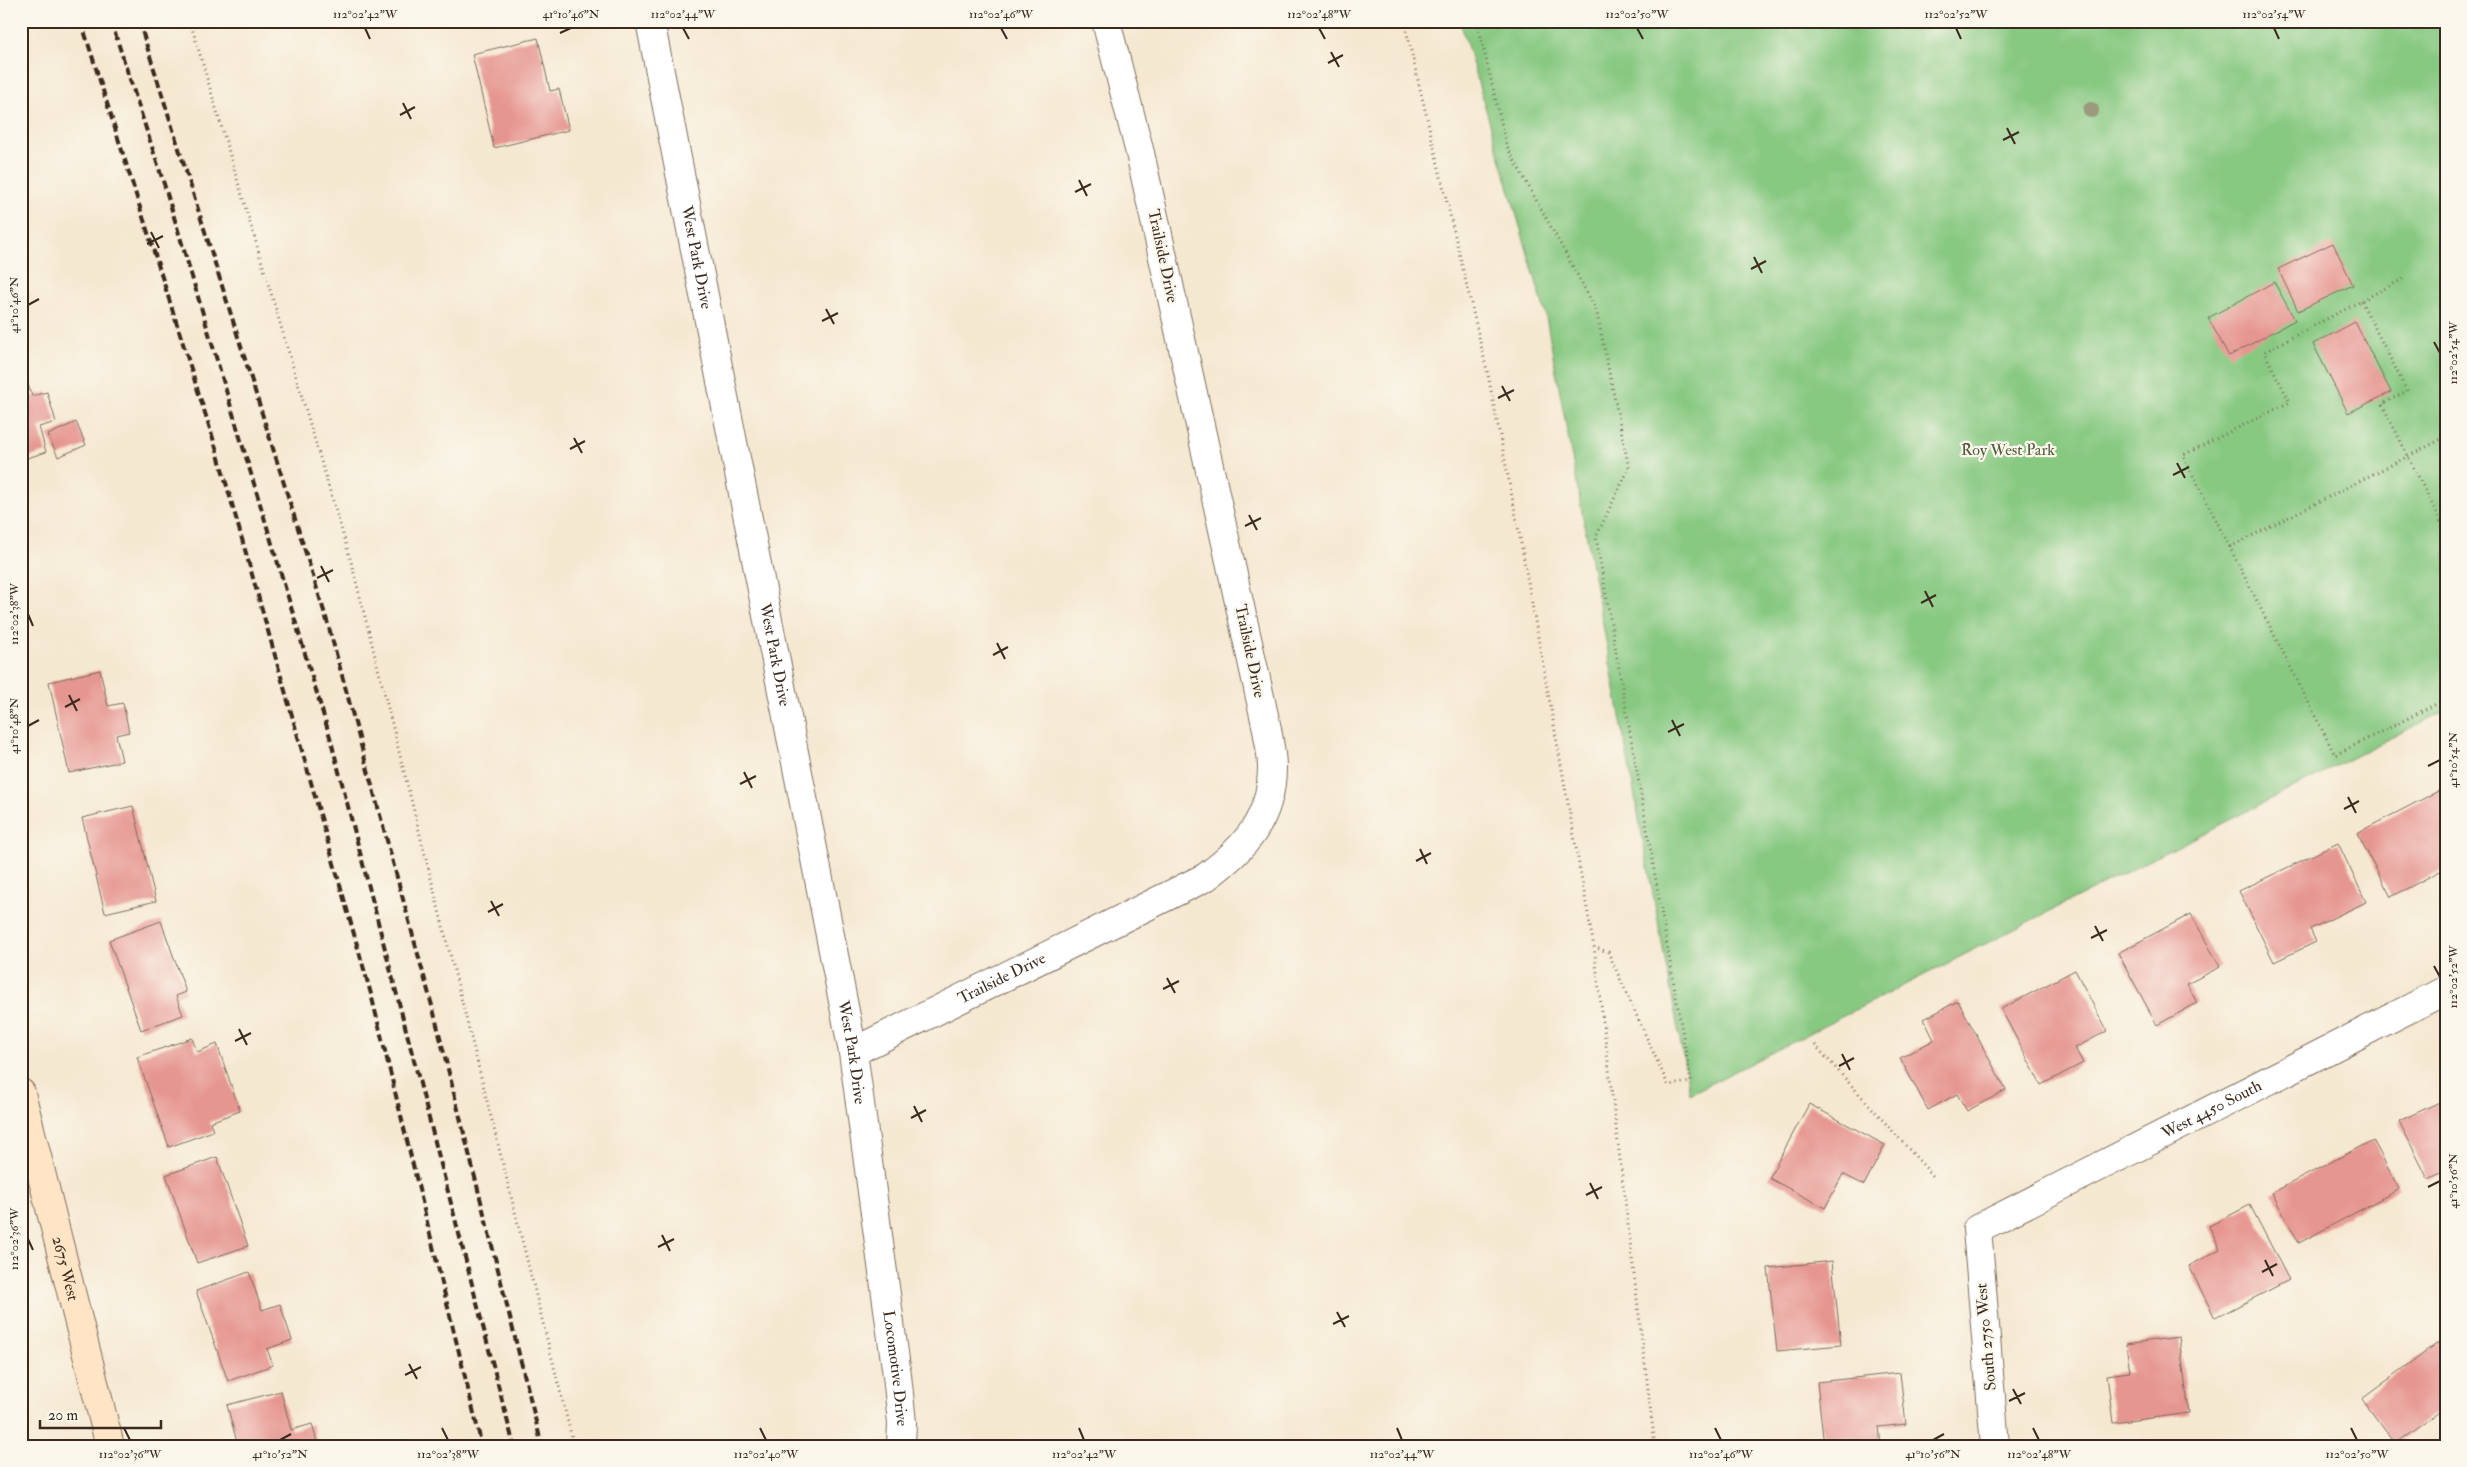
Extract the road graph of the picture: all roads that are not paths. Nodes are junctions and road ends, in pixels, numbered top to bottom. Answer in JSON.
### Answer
{"nodes":[{"id":1,"x":650,"y":21,"type":"edge"},
{"id":2,"x":1106,"y":21,"type":"edge"},
{"id":3,"x":2446,"y":990,"type":"edge"},
{"id":4,"x":853,"y":1052,"type":"junction"},
{"id":5,"x":21,"y":1093,"type":"edge"},
{"id":6,"x":1977,"y":1229,"type":"joint"},
{"id":7,"x":885,"y":1291,"type":"joint"},
{"id":8,"x":110,"y":1446,"type":"edge"},
{"id":9,"x":901,"y":1446,"type":"edge"},
{"id":10,"x":1995,"y":1446,"type":"edge"}],
"edges":[{"from":1,"to":4,"type":"street","name":"West Park Drive"},
{"from":2,"to":4,"type":"street","name":"Trailside Drive"},
{"from":3,"to":6,"type":"street","name":"West 4450 South"},
{"from":4,"to":7,"type":"street","name":"West Park Drive"},
{"from":5,"to":8,"type":"street","name":"2675 West"},
{"from":6,"to":10,"type":"street","name":"South 2750 West"},
{"from":7,"to":9,"type":"street","name":"Locomotive Drive"}]}
